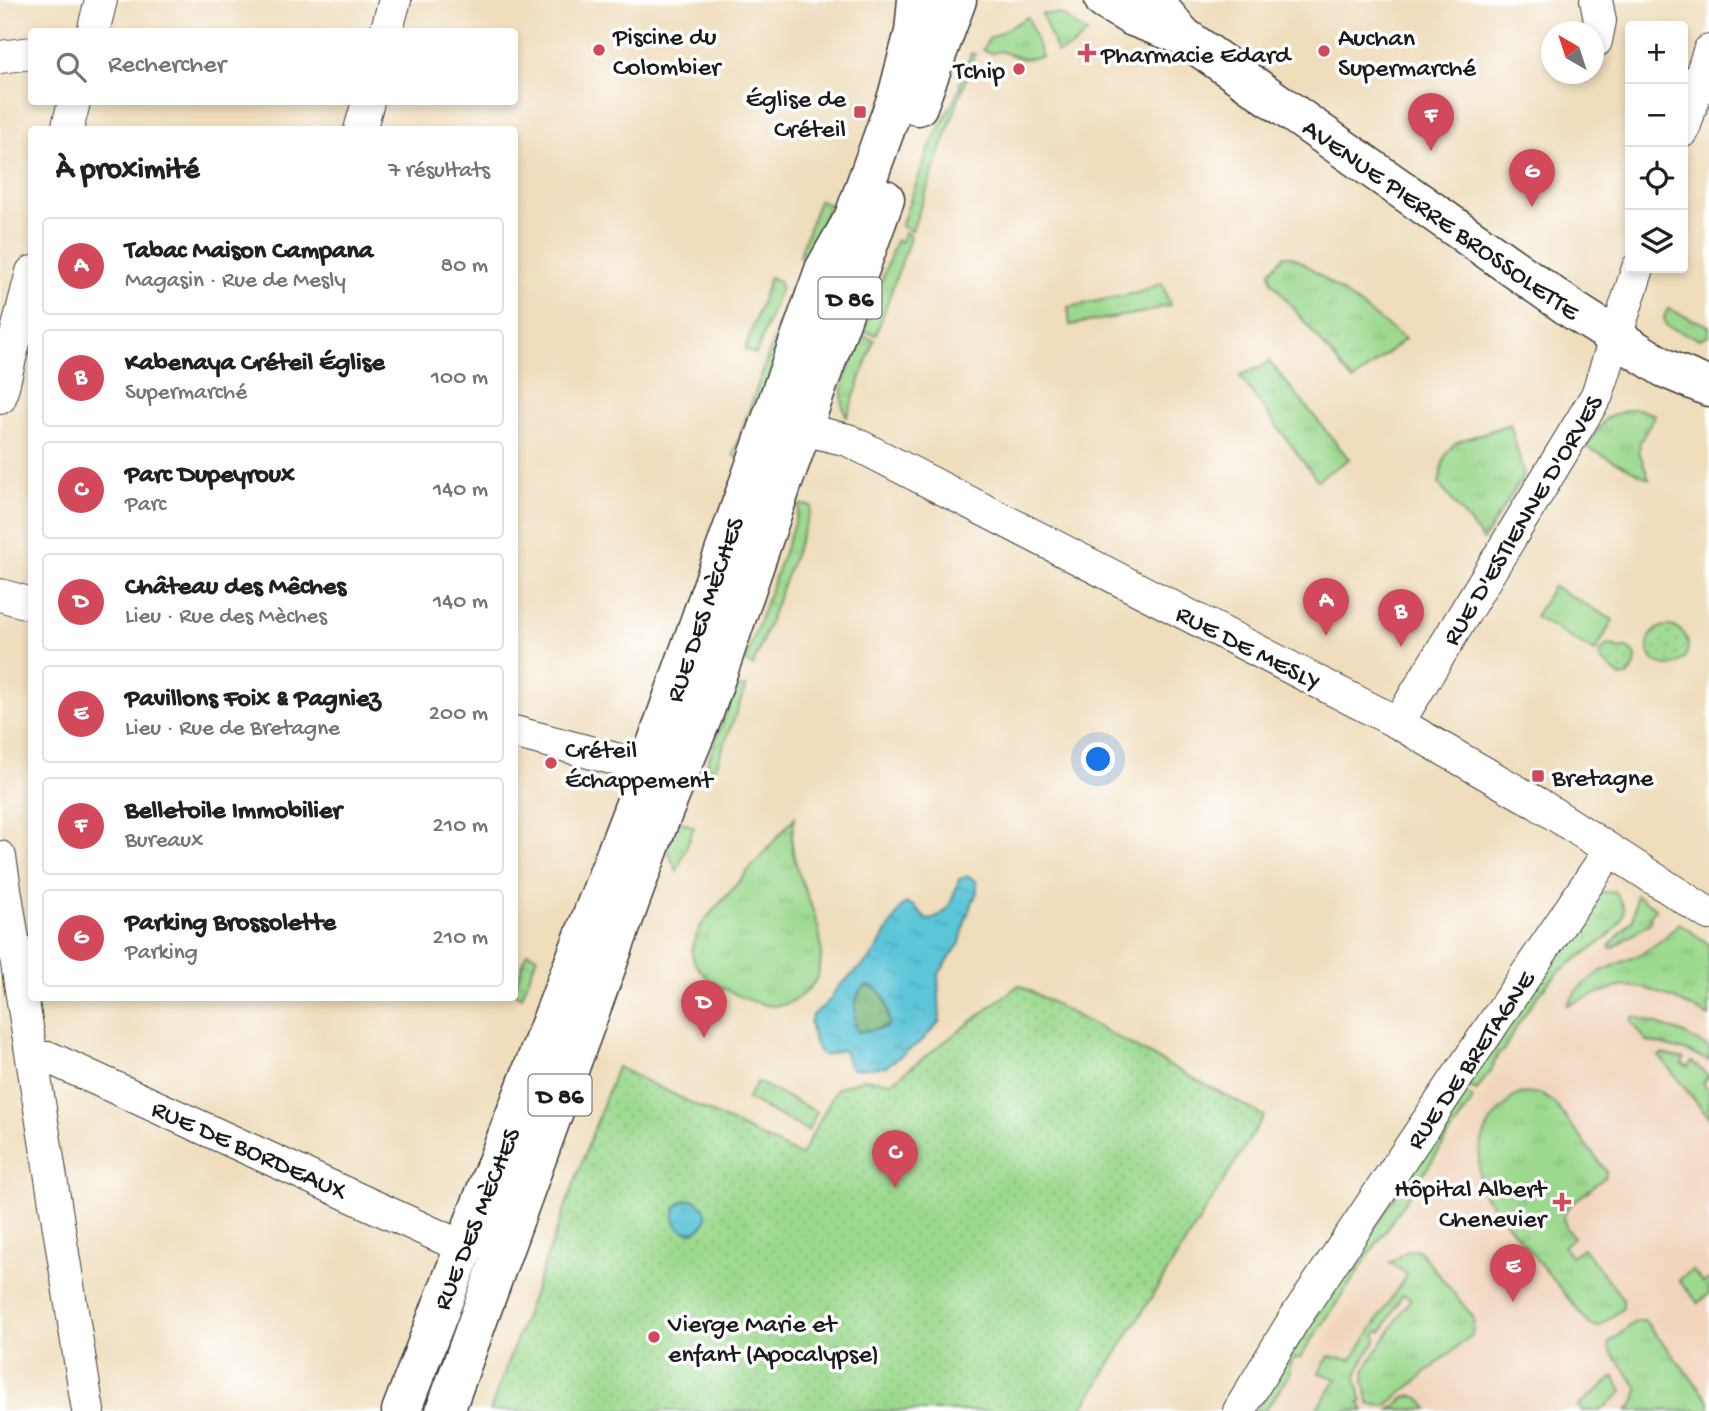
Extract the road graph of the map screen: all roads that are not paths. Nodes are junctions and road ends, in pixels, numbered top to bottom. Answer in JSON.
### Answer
{"nodes":[{"id":1,"x":101,"y":0,"type":"edge"},
{"id":2,"x":394,"y":0,"type":"edge"},
{"id":3,"x":917,"y":0,"type":"edge"},
{"id":4,"x":957,"y":0,"type":"edge"},
{"id":5,"x":1104,"y":0,"type":"edge"},
{"id":6,"x":1153,"y":0,"type":"edge"},
{"id":7,"x":1596,"y":0,"type":"edge"},
{"id":8,"x":1601,"y":21,"type":"edge"},
{"id":9,"x":94,"y":28,"type":"edge"},
{"id":10,"x":387,"y":28,"type":"edge"},
{"id":11,"x":1183,"y":36,"type":"junction"},
{"id":12,"x":1709,"y":51,"type":"edge"},
{"id":13,"x":28,"y":53,"type":"edge"},
{"id":14,"x":0,"y":57,"type":"edge"},
{"id":15,"x":73,"y":105,"type":"edge"},
{"id":16,"x":367,"y":105,"type":"edge"},
{"id":17,"x":1688,"y":116,"type":"edge"},
{"id":18,"x":68,"y":126,"type":"edge"},
{"id":19,"x":361,"y":126,"type":"edge"},
{"id":20,"x":1633,"y":280,"type":"edge"},
{"id":21,"x":28,"y":288,"type":"edge"},
{"id":22,"x":1615,"y":338,"type":"junction"},
{"id":23,"x":1709,"y":387,"type":"edge"},
{"id":24,"x":0,"y":398,"type":"edge"},
{"id":25,"x":786,"y":425,"type":"junction"},
{"id":26,"x":0,"y":596,"type":"edge"},
{"id":27,"x":28,"y":603,"type":"edge"},
{"id":28,"x":1398,"y":723,"type":"junction"},
{"id":29,"x":518,"y":733,"type":"edge"},
{"id":30,"x":662,"y":774,"type":"junction"},
{"id":31,"x":1610,"y":850,"type":"junction"},
{"id":32,"x":0,"y":858,"type":"edge"},
{"id":33,"x":1709,"y":914,"type":"edge"},
{"id":34,"x":32,"y":1058,"type":"junction"},
{"id":35,"x":465,"y":1248,"type":"junction"},
{"id":36,"x":88,"y":1411,"type":"edge"},
{"id":37,"x":401,"y":1411,"type":"edge"},
{"id":38,"x":445,"y":1411,"type":"edge"},
{"id":39,"x":1239,"y":1411,"type":"edge"}],
"edges":[{"from":1,"to":9,"type":"street"},
{"from":2,"to":10,"type":"street"},
{"from":3,"to":25,"type":"main road","name":"RUE DES MÈCHES","number":"D 86"},
{"from":4,"to":25,"type":"main road","name":"RUE DES MÈCHES","number":"D 86"},
{"from":5,"to":11,"type":"main road","name":"AVENUE PIERRE BROSSOLETTE"},
{"from":6,"to":11,"type":"main road","name":"AVENUE PIERRE BROSSOLETTE"},
{"from":7,"to":8,"type":"street"},
{"from":11,"to":22,"type":"main road","name":"AVENUE PIERRE BROSSOLETTE"},
{"from":12,"to":17,"type":"street"},
{"from":13,"to":14,"type":"street"},
{"from":15,"to":18,"type":"street"},
{"from":16,"to":19,"type":"street"},
{"from":20,"to":22,"type":"street","name":"RUE D'ESTIENNE D'ORVES"},
{"from":21,"to":24,"type":"street"},
{"from":22,"to":23,"type":"main road","name":"AVENUE PIERRE BROSSOLETTE"},
{"from":22,"to":28,"type":"street","name":"RUE D'ESTIENNE D'ORVES"},
{"from":25,"to":28,"type":"street","name":"RUE DE MESLY"},
{"from":25,"to":30,"type":"main road","name":"RUE DES MÈCHES","number":"D 86"},
{"from":26,"to":27,"type":"street"},
{"from":28,"to":31,"type":"street","name":"RUE DE MESLY"},
{"from":29,"to":30,"type":"street"},
{"from":30,"to":35,"type":"main road","name":"RUE DES MÈCHES","number":"D 86"},
{"from":30,"to":38,"type":"main road","name":"RUE DES MÈCHES","number":"D 86"},
{"from":31,"to":33,"type":"street","name":"RUE DE MESLY"},
{"from":31,"to":39,"type":"street","name":"RUE DE BRETAGNE"},
{"from":32,"to":34,"type":"street"},
{"from":34,"to":35,"type":"street","name":"RUE DE BORDEAUX"},
{"from":34,"to":36,"type":"street"},
{"from":35,"to":37,"type":"main road","name":"RUE DES MÈCHES","number":"D 86"}]}
